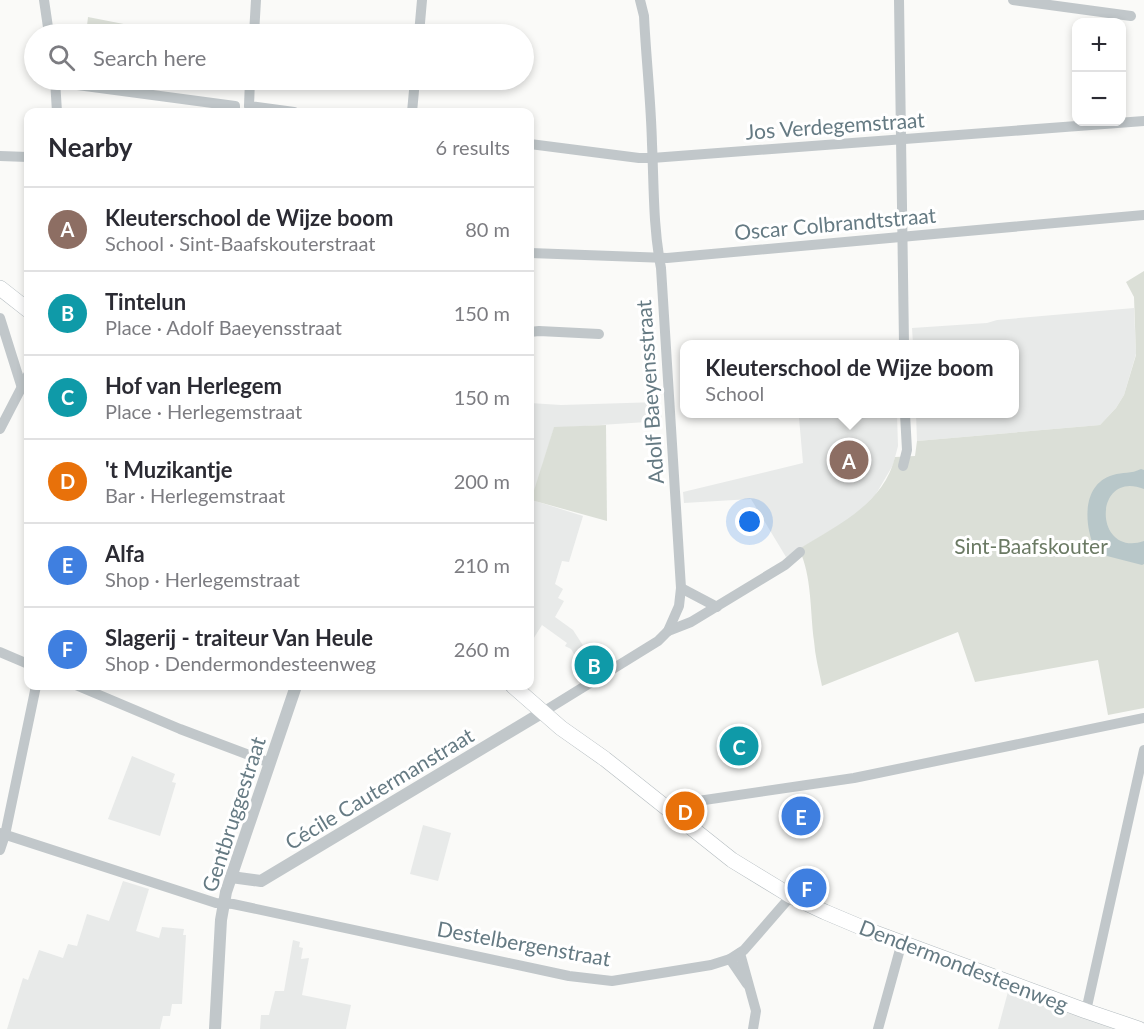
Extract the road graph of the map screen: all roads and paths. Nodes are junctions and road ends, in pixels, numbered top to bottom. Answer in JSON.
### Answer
{"nodes":[{"id":1,"x":44,"y":0,"type":"edge"},
{"id":2,"x":256,"y":0,"type":"edge"},
{"id":3,"x":422,"y":0,"type":"edge"},
{"id":4,"x":640,"y":0,"type":"edge"},
{"id":5,"x":899,"y":0,"type":"edge"},
{"id":6,"x":1012,"y":0,"type":"edge"},
{"id":7,"x":1131,"y":16,"type":"dead end"},
{"id":8,"x":48,"y":24,"type":"edge"},
{"id":9,"x":255,"y":24,"type":"edge"},
{"id":10,"x":420,"y":24,"type":"edge"},
{"id":11,"x":56,"y":90,"type":"edge"},
{"id":12,"x":113,"y":90,"type":"edge"},
{"id":13,"x":250,"y":90,"type":"edge"},
{"id":14,"x":414,"y":90,"type":"edge"},
{"id":15,"x":57,"y":108,"type":"edge"},
{"id":16,"x":229,"y":108,"type":"edge"},
{"id":17,"x":264,"y":108,"type":"edge"},
{"id":18,"x":412,"y":108,"type":"edge"},
{"id":19,"x":1144,"y":121,"type":"edge"},
{"id":20,"x":900,"y":139,"type":"junction"},
{"id":21,"x":534,"y":145,"type":"edge"},
{"id":22,"x":0,"y":156,"type":"edge"},
{"id":23,"x":24,"y":157,"type":"edge"},
{"id":24,"x":652,"y":158,"type":"junction"},
{"id":25,"x":1144,"y":215,"type":"edge"},
{"id":26,"x":901,"y":237,"type":"junction"},
{"id":27,"x":534,"y":253,"type":"edge"},
{"id":28,"x":659,"y":258,"type":"junction"},
{"id":29,"x":0,"y":288,"type":"edge"},
{"id":30,"x":24,"y":307,"type":"edge"},
{"id":31,"x":0,"y":318,"type":"edge"},
{"id":32,"x":534,"y":332,"type":"edge"},
{"id":33,"x":599,"y":334,"type":"dead end"},
{"id":34,"x":903,"y":340,"type":"edge"},
{"id":35,"x":24,"y":384,"type":"edge"},
{"id":36,"x":22,"y":388,"type":"junction"},
{"id":37,"x":905,"y":418,"type":"edge"},
{"id":38,"x":0,"y":429,"type":"edge"},
{"id":39,"x":903,"y":466,"type":"dead end"},
{"id":40,"x":800,"y":552,"type":"dead end"},
{"id":41,"x":681,"y":588,"type":"junction"},
{"id":42,"x":717,"y":607,"type":"junction"},
{"id":43,"x":668,"y":630,"type":"junction"},
{"id":44,"x":0,"y":652,"type":"edge"},
{"id":45,"x":24,"y":662,"type":"edge"},
{"id":46,"x":35,"y":690,"type":"edge"},
{"id":47,"x":87,"y":690,"type":"edge"},
{"id":48,"x":295,"y":690,"type":"edge"},
{"id":49,"x":518,"y":690,"type":"edge"},
{"id":50,"x":543,"y":712,"type":"junction"},
{"id":51,"x":1144,"y":718,"type":"edge"},
{"id":52,"x":1144,"y":750,"type":"edge"},
{"id":53,"x":270,"y":763,"type":"junction"},
{"id":54,"x":664,"y":807,"type":"junction"},
{"id":55,"x":3,"y":834,"type":"edge"},
{"id":56,"x":0,"y":850,"type":"edge"},
{"id":57,"x":231,"y":878,"type":"junction"},
{"id":58,"x":791,"y":896,"type":"junction"},
{"id":59,"x":224,"y":903,"type":"junction"},
{"id":60,"x":902,"y":942,"type":"junction"},
{"id":61,"x":735,"y":956,"type":"junction"},
{"id":62,"x":1086,"y":1011,"type":"junction"},
{"id":63,"x":215,"y":1029,"type":"edge"},
{"id":64,"x":753,"y":1029,"type":"edge"},
{"id":65,"x":878,"y":1029,"type":"edge"},
{"id":66,"x":1139,"y":1029,"type":"edge"}],
"edges":[{"from":1,"to":8,"type":"street"},
{"from":2,"to":9,"type":"street"},
{"from":3,"to":10,"type":"street"},
{"from":4,"to":24,"type":"street","name":"Adolf Baeyensstraat"},
{"from":5,"to":20,"type":"street"},
{"from":6,"to":7,"type":"street"},
{"from":11,"to":15,"type":"street"},
{"from":12,"to":16,"type":"street"},
{"from":13,"to":17,"type":"street"},
{"from":14,"to":18,"type":"street"},
{"from":19,"to":20,"type":"street","name":"Jos Verdegemstraat"},
{"from":20,"to":24,"type":"street","name":"Jos Verdegemstraat"},
{"from":20,"to":26,"type":"street"},
{"from":21,"to":24,"type":"street","name":"Jos Verdegemstraat"},
{"from":22,"to":23,"type":"street"},
{"from":24,"to":28,"type":"street","name":"Adolf Baeyensstraat"},
{"from":25,"to":26,"type":"street","name":"Oscar Colbrandtstraat"},
{"from":26,"to":28,"type":"street","name":"Oscar Colbrandtstraat"},
{"from":26,"to":34,"type":"street"},
{"from":27,"to":28,"type":"street","name":"Oscar Colbrandtstraat"},
{"from":28,"to":41,"type":"street","name":"Adolf Baeyensstraat"},
{"from":29,"to":30,"type":"main road"},
{"from":31,"to":36,"type":"street"},
{"from":32,"to":33,"type":"street"},
{"from":35,"to":36,"type":"street"},
{"from":36,"to":38,"type":"street"},
{"from":37,"to":39,"type":"street"},
{"from":40,"to":42,"type":"street"},
{"from":41,"to":42,"type":"street"},
{"from":41,"to":43,"type":"street","name":"Adolf Baeyensstraat"},
{"from":42,"to":43,"type":"street"},
{"from":43,"to":50,"type":"street","name":"Adolf Baeyensstraat"},
{"from":44,"to":45,"type":"street"},
{"from":46,"to":55,"type":"street"},
{"from":47,"to":53,"type":"street"},
{"from":48,"to":53,"type":"street","name":"Gentbruggestraat"},
{"from":49,"to":50,"type":"main road","name":"Dendermondesteenweg"},
{"from":50,"to":54,"type":"main road","name":"Dendermondesteenweg"},
{"from":50,"to":57,"type":"street","name":"Cécile Cautermanstraat"},
{"from":51,"to":54,"type":"street"},
{"from":52,"to":62,"type":"street"},
{"from":53,"to":57,"type":"street","name":"Gentbruggestraat"},
{"from":54,"to":58,"type":"main road","name":"Dendermondesteenweg"},
{"from":55,"to":56,"type":"street"},
{"from":55,"to":59,"type":"street","name":"Destelbergenstraat"},
{"from":57,"to":59,"type":"street","name":"Gentbruggestraat"},
{"from":58,"to":60,"type":"main road","name":"Dendermondesteenweg"},
{"from":58,"to":61,"type":"street"},
{"from":59,"to":61,"type":"street","name":"Destelbergenstraat"},
{"from":59,"to":63,"type":"street","name":"Gentbruggestraat"},
{"from":60,"to":62,"type":"main road","name":"Dendermondesteenweg"},
{"from":60,"to":65,"type":"street"},
{"from":61,"to":64,"type":"street"},
{"from":62,"to":66,"type":"main road","name":"Dendermondesteenweg"}]}
